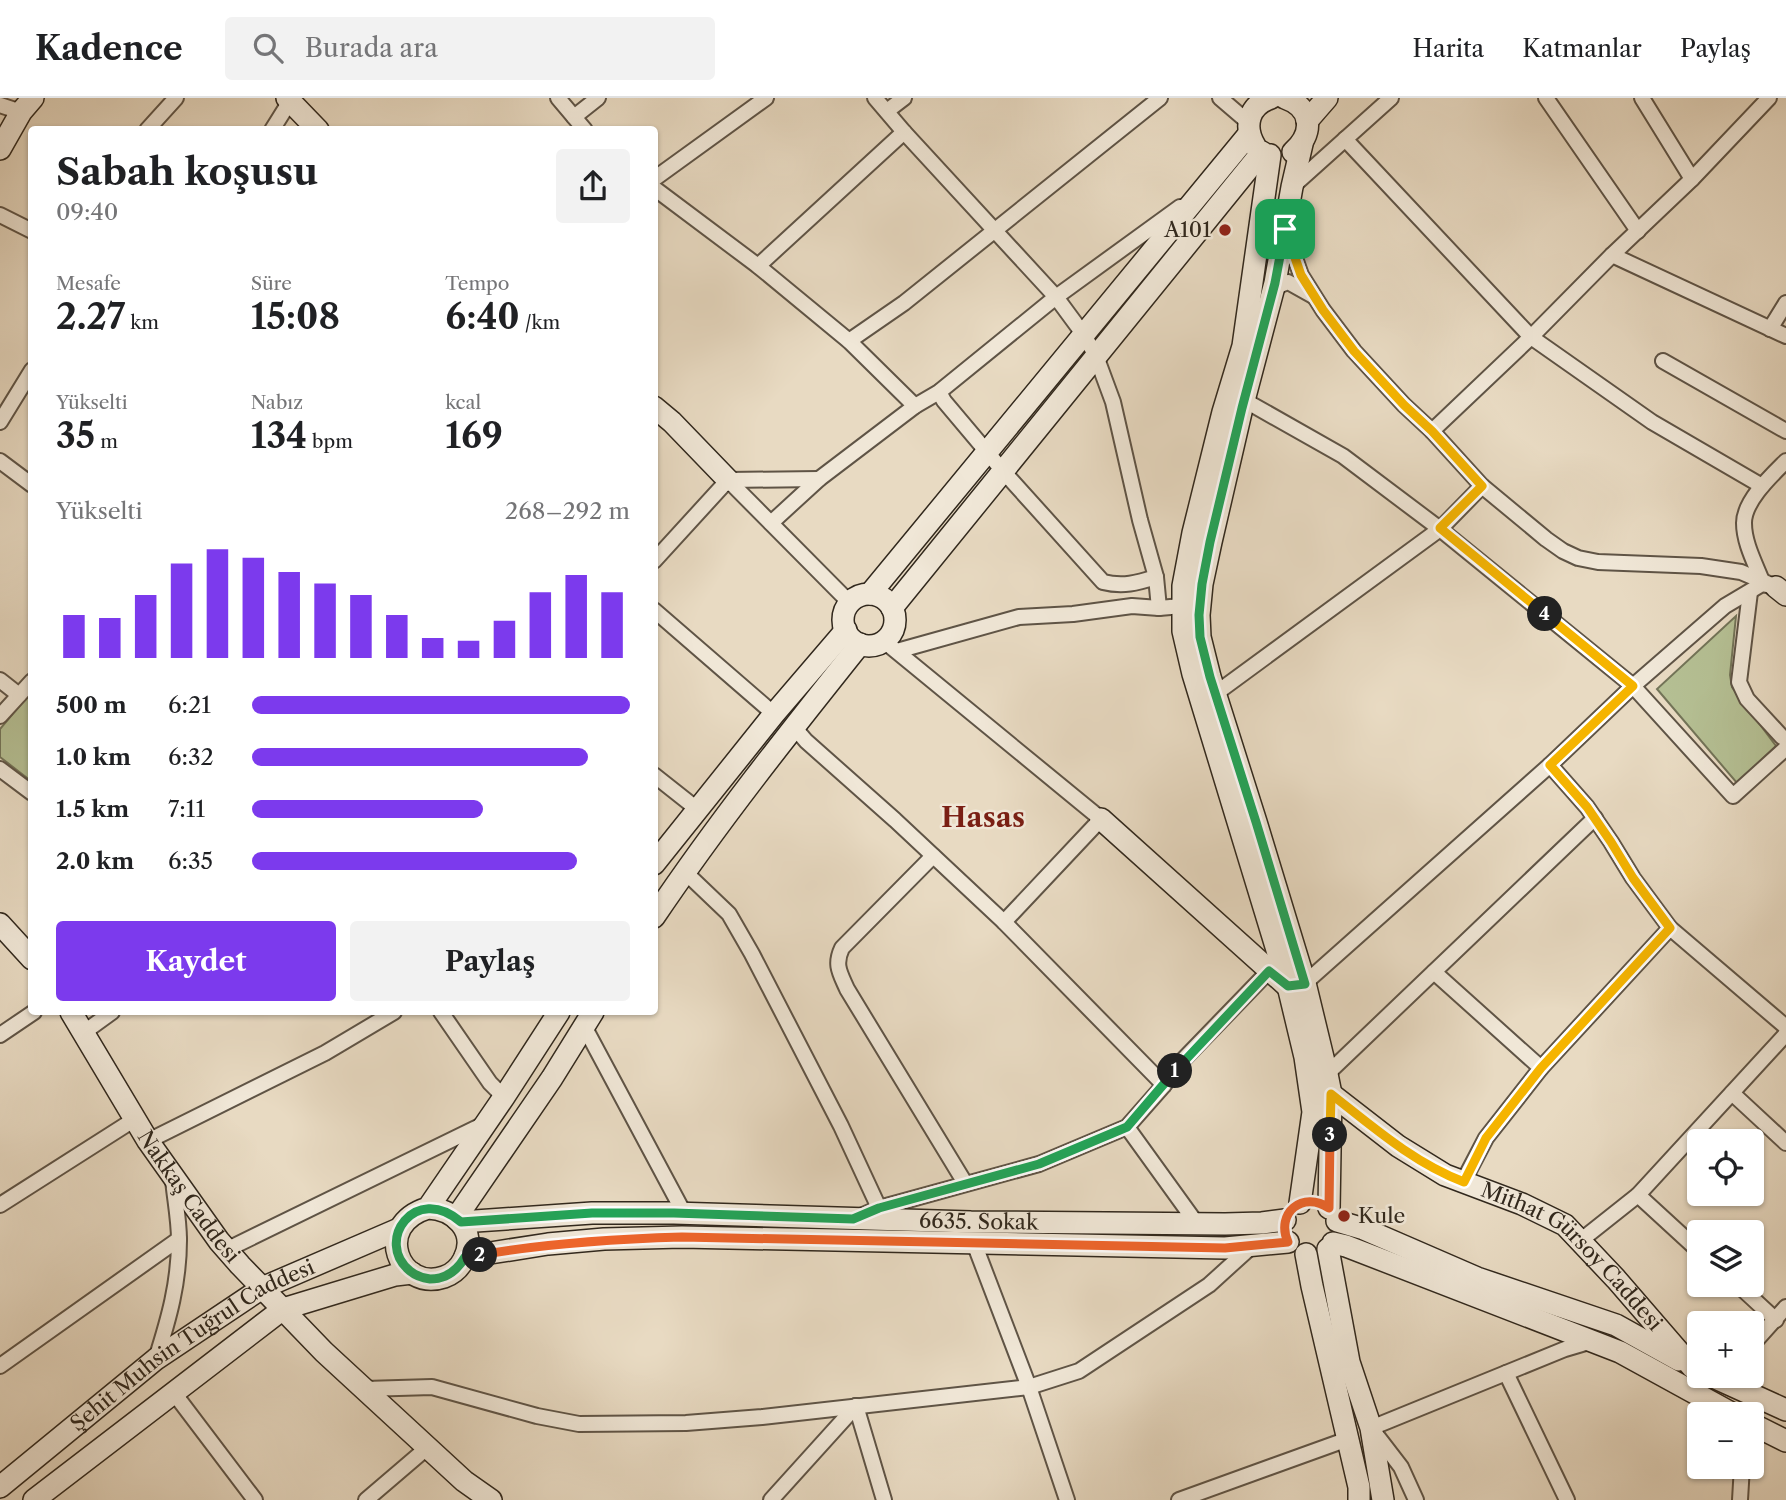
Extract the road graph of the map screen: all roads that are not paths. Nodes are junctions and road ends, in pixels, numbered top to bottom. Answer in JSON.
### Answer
{"nodes":[{"id":1,"x":176,"y":98,"type":"edge"},
{"id":2,"x":558,"y":98,"type":"edge"},
{"id":3,"x":598,"y":98,"type":"edge"},
{"id":4,"x":766,"y":98,"type":"edge"},
{"id":5,"x":875,"y":98,"type":"edge"},
{"id":6,"x":904,"y":98,"type":"edge"},
{"id":7,"x":1160,"y":98,"type":"edge"},
{"id":8,"x":1220,"y":98,"type":"edge"},
{"id":9,"x":1327,"y":98,"type":"edge"},
{"id":10,"x":1391,"y":98,"type":"edge"},
{"id":11,"x":1546,"y":98,"type":"edge"},
{"id":12,"x":1642,"y":98,"type":"edge"},
{"id":13,"x":1769,"y":98,"type":"edge"},
{"id":14,"x":290,"y":99,"type":"edge"},
{"id":15,"x":0,"y":104,"type":"edge"},
{"id":16,"x":27,"y":105,"type":"edge"},
{"id":17,"x":1268,"y":107,"type":"edge"},
{"id":18,"x":887,"y":111,"type":"junction"},
{"id":19,"x":574,"y":117,"type":"junction"},
{"id":20,"x":1307,"y":121,"type":"junction"},
{"id":21,"x":151,"y":126,"type":"edge"},
{"id":22,"x":274,"y":126,"type":"edge"},
{"id":23,"x":314,"y":126,"type":"edge"},
{"id":24,"x":582,"y":126,"type":"edge"},
{"id":25,"x":904,"y":132,"type":"junction"},
{"id":26,"x":1345,"y":139,"type":"junction"},
{"id":27,"x":1302,"y":144,"type":"junction"},
{"id":28,"x":0,"y":149,"type":"edge"},
{"id":29,"x":1266,"y":154,"type":"junction"},
{"id":30,"x":658,"y":176,"type":"edge"},
{"id":31,"x":1692,"y":179,"type":"junction"},
{"id":32,"x":1292,"y":187,"type":"junction"},
{"id":33,"x":658,"y":191,"type":"edge"},
{"id":34,"x":1200,"y":193,"type":"junction"},
{"id":35,"x":0,"y":215,"type":"edge"},
{"id":36,"x":28,"y":229,"type":"edge"},
{"id":37,"x":1285,"y":229,"type":"junction"},
{"id":38,"x":1638,"y":230,"type":"junction"},
{"id":39,"x":994,"y":231,"type":"junction"},
{"id":40,"x":1612,"y":255,"type":"junction"},
{"id":41,"x":758,"y":266,"type":"junction"},
{"id":42,"x":1272,"y":295,"type":"junction"},
{"id":43,"x":1056,"y":297,"type":"junction"},
{"id":44,"x":1317,"y":299,"type":"junction"},
{"id":45,"x":1786,"y":303,"type":"edge"},
{"id":46,"x":1770,"y":329,"type":"junction"},
{"id":47,"x":1084,"y":335,"type":"junction"},
{"id":48,"x":1786,"y":336,"type":"edge"},
{"id":49,"x":1531,"y":337,"type":"junction"},
{"id":50,"x":849,"y":341,"type":"junction"},
{"id":51,"x":1096,"y":356,"type":"junction"},
{"id":52,"x":1663,"y":361,"type":"dead end"},
{"id":53,"x":28,"y":376,"type":"edge"},
{"id":54,"x":939,"y":392,"type":"junction"},
{"id":55,"x":1244,"y":400,"type":"junction"},
{"id":56,"x":915,"y":406,"type":"junction"},
{"id":57,"x":658,"y":410,"type":"edge"},
{"id":58,"x":0,"y":422,"type":"edge"},
{"id":59,"x":1432,"y":431,"type":"junction"},
{"id":60,"x":1786,"y":431,"type":"edge"},
{"id":61,"x":988,"y":452,"type":"junction"},
{"id":62,"x":0,"y":461,"type":"edge"},
{"id":63,"x":1786,"y":461,"type":"edge"},
{"id":64,"x":1003,"y":471,"type":"junction"},
{"id":65,"x":819,"y":479,"type":"junction"},
{"id":66,"x":728,"y":480,"type":"junction"},
{"id":67,"x":28,"y":482,"type":"edge"},
{"id":68,"x":1762,"y":485,"type":"junction"},
{"id":69,"x":1482,"y":486,"type":"junction"},
{"id":70,"x":771,"y":523,"type":"junction"},
{"id":71,"x":1440,"y":528,"type":"junction"},
{"id":72,"x":658,"y":557,"type":"edge"},
{"id":73,"x":1156,"y":577,"type":"junction"},
{"id":74,"x":1774,"y":588,"type":"edge"},
{"id":75,"x":1750,"y":592,"type":"junction"},
{"id":76,"x":870,"y":594,"type":"junction"},
{"id":77,"x":850,"y":603,"type":"junction"},
{"id":78,"x":1182,"y":606,"type":"junction"},
{"id":79,"x":892,"y":608,"type":"junction"},
{"id":80,"x":1159,"y":608,"type":"junction"},
{"id":81,"x":658,"y":613,"type":"edge"},
{"id":82,"x":853,"y":637,"type":"junction"},
{"id":83,"x":891,"y":646,"type":"junction"},
{"id":84,"x":0,"y":680,"type":"edge"},
{"id":85,"x":28,"y":685,"type":"edge"},
{"id":86,"x":1633,"y":686,"type":"junction"},
{"id":87,"x":1215,"y":694,"type":"junction"},
{"id":88,"x":19,"y":695,"type":"junction"},
{"id":89,"x":774,"y":714,"type":"junction"},
{"id":90,"x":0,"y":716,"type":"edge"},
{"id":91,"x":793,"y":727,"type":"junction"},
{"id":92,"x":1786,"y":739,"type":"edge"},
{"id":93,"x":1786,"y":748,"type":"edge"},
{"id":94,"x":1550,"y":765,"type":"junction"},
{"id":95,"x":0,"y":769,"type":"edge"},
{"id":96,"x":658,"y":778,"type":"edge"},
{"id":97,"x":28,"y":790,"type":"edge"},
{"id":98,"x":697,"y":809,"type":"junction"},
{"id":99,"x":1595,"y":818,"type":"junction"},
{"id":100,"x":1101,"y":819,"type":"junction"},
{"id":101,"x":933,"y":856,"type":"junction"},
{"id":102,"x":658,"y":859,"type":"edge"},
{"id":103,"x":685,"y":872,"type":"junction"},
{"id":104,"x":658,"y":911,"type":"edge"},
{"id":105,"x":1004,"y":922,"type":"junction"},
{"id":106,"x":0,"y":924,"type":"edge"},
{"id":107,"x":1670,"y":928,"type":"junction"},
{"id":108,"x":28,"y":955,"type":"edge"},
{"id":109,"x":1269,"y":971,"type":"junction"},
{"id":110,"x":1434,"y":972,"type":"junction"},
{"id":111,"x":1296,"y":985,"type":"junction"},
{"id":112,"x":30,"y":1015,"type":"edge"},
{"id":113,"x":73,"y":1015,"type":"edge"},
{"id":114,"x":108,"y":1015,"type":"edge"},
{"id":115,"x":389,"y":1015,"type":"edge"},
{"id":116,"x":443,"y":1015,"type":"edge"},
{"id":117,"x":557,"y":1015,"type":"edge"},
{"id":118,"x":589,"y":1019,"type":"edge"},
{"id":119,"x":1786,"y":1027,"type":"edge"},
{"id":120,"x":83,"y":1032,"type":"junction"},
{"id":121,"x":1786,"y":1034,"type":"edge"},
{"id":122,"x":0,"y":1035,"type":"edge"},
{"id":123,"x":1541,"y":1068,"type":"junction"},
{"id":124,"x":1329,"y":1084,"type":"junction"},
{"id":125,"x":1164,"y":1085,"type":"junction"},
{"id":126,"x":1732,"y":1093,"type":"junction"},
{"id":127,"x":504,"y":1097,"type":"junction"},
{"id":128,"x":135,"y":1119,"type":"junction"},
{"id":129,"x":486,"y":1123,"type":"junction"},
{"id":130,"x":1127,"y":1127,"type":"junction"},
{"id":131,"x":148,"y":1140,"type":"junction"},
{"id":132,"x":1786,"y":1143,"type":"edge"},
{"id":133,"x":173,"y":1175,"type":"junction"},
{"id":134,"x":1464,"y":1182,"type":"junction"},
{"id":135,"x":965,"y":1183,"type":"junction"},
{"id":136,"x":1638,"y":1195,"type":"junction"},
{"id":137,"x":1300,"y":1203,"type":"junction"},
{"id":138,"x":0,"y":1206,"type":"edge"},
{"id":139,"x":428,"y":1208,"type":"junction"},
{"id":140,"x":879,"y":1208,"type":"junction"},
{"id":141,"x":684,"y":1213,"type":"junction"},
{"id":142,"x":1333,"y":1215,"type":"junction"},
{"id":143,"x":853,"y":1219,"type":"junction"},
{"id":144,"x":458,"y":1220,"type":"junction"},
{"id":145,"x":1285,"y":1220,"type":"junction"},
{"id":146,"x":1197,"y":1224,"type":"junction"},
{"id":147,"x":399,"y":1230,"type":"junction"},
{"id":148,"x":179,"y":1239,"type":"junction"},
{"id":149,"x":1687,"y":1240,"type":"edge"},
{"id":150,"x":1580,"y":1241,"type":"junction"},
{"id":151,"x":1288,"y":1242,"type":"junction"},
{"id":152,"x":974,"y":1243,"type":"junction"},
{"id":153,"x":1253,"y":1245,"type":"junction"},
{"id":154,"x":1330,"y":1246,"type":"junction"},
{"id":155,"x":226,"y":1250,"type":"junction"},
{"id":156,"x":1306,"y":1254,"type":"junction"},
{"id":157,"x":465,"y":1257,"type":"junction"},
{"id":158,"x":412,"y":1273,"type":"junction"},
{"id":159,"x":262,"y":1288,"type":"junction"},
{"id":160,"x":1751,"y":1297,"type":"edge"},
{"id":161,"x":1786,"y":1307,"type":"edge"},
{"id":162,"x":283,"y":1309,"type":"junction"},
{"id":163,"x":1776,"y":1320,"type":"junction"},
{"id":164,"x":1764,"y":1332,"type":"edge"},
{"id":165,"x":1592,"y":1341,"type":"junction"},
{"id":166,"x":1687,"y":1352,"type":"edge"},
{"id":167,"x":156,"y":1359,"type":"junction"},
{"id":168,"x":1687,"y":1362,"type":"edge"},
{"id":169,"x":0,"y":1366,"type":"edge"},
{"id":170,"x":1506,"y":1373,"type":"junction"},
{"id":171,"x":1029,"y":1387,"type":"junction"},
{"id":172,"x":1739,"y":1388,"type":"edge"},
{"id":173,"x":365,"y":1389,"type":"junction"},
{"id":174,"x":174,"y":1393,"type":"junction"},
{"id":175,"x":1711,"y":1402,"type":"edge"},
{"id":176,"x":856,"y":1406,"type":"junction"},
{"id":177,"x":1786,"y":1410,"type":"edge"},
{"id":178,"x":1371,"y":1428,"type":"junction"},
{"id":179,"x":1764,"y":1430,"type":"edge"},
{"id":180,"x":1348,"y":1440,"type":"junction"},
{"id":181,"x":1786,"y":1441,"type":"edge"},
{"id":182,"x":428,"y":1447,"type":"junction"},
{"id":183,"x":1741,"y":1479,"type":"edge"},
{"id":184,"x":0,"y":1487,"type":"edge"},
{"id":185,"x":34,"y":1500,"type":"edge"},
{"id":186,"x":255,"y":1500,"type":"edge"},
{"id":187,"x":366,"y":1500,"type":"edge"},
{"id":188,"x":491,"y":1500,"type":"edge"},
{"id":189,"x":771,"y":1500,"type":"edge"},
{"id":190,"x":884,"y":1500,"type":"edge"},
{"id":191,"x":1067,"y":1500,"type":"edge"},
{"id":192,"x":1180,"y":1500,"type":"edge"},
{"id":193,"x":1359,"y":1500,"type":"edge"},
{"id":194,"x":1384,"y":1500,"type":"edge"},
{"id":195,"x":1416,"y":1500,"type":"edge"},
{"id":196,"x":1567,"y":1500,"type":"edge"},
{"id":197,"x":1740,"y":1500,"type":"edge"}],
"edges":[{"from":1,"to":21,"type":"street"},
{"from":2,"to":19,"type":"street"},
{"from":3,"to":19,"type":"street"},
{"from":4,"to":30,"type":"street"},
{"from":5,"to":18,"type":"street"},
{"from":6,"to":18,"type":"street"},
{"from":7,"to":39,"type":"street"},
{"from":8,"to":17,"type":"street"},
{"from":9,"to":20,"type":"main road"},
{"from":10,"to":26,"type":"street"},
{"from":11,"to":38,"type":"street"},
{"from":12,"to":31,"type":"street"},
{"from":13,"to":31,"type":"street"},
{"from":14,"to":22,"type":"street"},
{"from":14,"to":23,"type":"main road"},
{"from":15,"to":16,"type":"street"},
{"from":16,"to":28,"type":"main road"},
{"from":17,"to":20,"type":"main road"},
{"from":17,"to":29,"type":"main road"},
{"from":17,"to":34,"type":"main road"},
{"from":18,"to":25,"type":"street"},
{"from":19,"to":24,"type":"street"},
{"from":20,"to":27,"type":"main road"},
{"from":25,"to":39,"type":"street"},
{"from":25,"to":41,"type":"street"},
{"from":26,"to":32,"type":"street"},
{"from":26,"to":49,"type":"street"},
{"from":27,"to":29,"type":"main road"},
{"from":27,"to":32,"type":"main road"},
{"from":29,"to":51,"type":"main road"},
{"from":29,"to":78,"type":"main road"},
{"from":31,"to":38,"type":"street"},
{"from":32,"to":37,"type":"main road"},
{"from":33,"to":41,"type":"street"},
{"from":34,"to":43,"type":"street"},
{"from":34,"to":47,"type":"main road"},
{"from":35,"to":36,"type":"street"},
{"from":37,"to":42,"type":"main road"},
{"from":37,"to":44,"type":"street"},
{"from":38,"to":40,"type":"street"},
{"from":39,"to":43,"type":"street"},
{"from":39,"to":50,"type":"street"},
{"from":40,"to":46,"type":"street"},
{"from":40,"to":49,"type":"street"},
{"from":41,"to":50,"type":"street"},
{"from":42,"to":44,"type":"street"},
{"from":42,"to":55,"type":"main road"},
{"from":43,"to":47,"type":"street"},
{"from":43,"to":54,"type":"street"},
{"from":44,"to":59,"type":"street"},
{"from":45,"to":46,"type":"street"},
{"from":46,"to":48,"type":"street"},
{"from":47,"to":51,"type":"street"},
{"from":47,"to":61,"type":"main road"},
{"from":49,"to":59,"type":"street"},
{"from":49,"to":68,"type":"street"},
{"from":50,"to":56,"type":"street"},
{"from":51,"to":64,"type":"main road"},
{"from":51,"to":73,"type":"street"},
{"from":52,"to":60,"type":"street"},
{"from":53,"to":58,"type":"street"},
{"from":54,"to":56,"type":"street"},
{"from":54,"to":61,"type":"street"},
{"from":55,"to":71,"type":"street"},
{"from":55,"to":87,"type":"main road"},
{"from":56,"to":65,"type":"street"},
{"from":57,"to":66,"type":"main road"},
{"from":59,"to":69,"type":"street"},
{"from":61,"to":64,"type":"street"},
{"from":61,"to":76,"type":"main road"},
{"from":62,"to":67,"type":"street"},
{"from":63,"to":68,"type":"street"},
{"from":64,"to":73,"type":"street"},
{"from":64,"to":79,"type":"main road"},
{"from":65,"to":66,"type":"street"},
{"from":65,"to":70,"type":"street"},
{"from":66,"to":70,"type":"street"},
{"from":66,"to":72,"type":"street"},
{"from":68,"to":74,"type":"street"},
{"from":69,"to":71,"type":"street"},
{"from":69,"to":74,"type":"street"},
{"from":70,"to":77,"type":"street"},
{"from":71,"to":86,"type":"street"},
{"from":71,"to":87,"type":"street"},
{"from":73,"to":80,"type":"street"},
{"from":74,"to":75,"type":"street"},
{"from":75,"to":86,"type":"street"},
{"from":75,"to":92,"type":"street"},
{"from":76,"to":77,"type":"main road"},
{"from":76,"to":79,"type":"main road"},
{"from":77,"to":82,"type":"main road"},
{"from":78,"to":80,"type":"street"},
{"from":78,"to":111,"type":"main road"},
{"from":79,"to":83,"type":"main road"},
{"from":80,"to":83,"type":"street"},
{"from":81,"to":89,"type":"street"},
{"from":82,"to":83,"type":"main road"},
{"from":82,"to":89,"type":"main road"},
{"from":82,"to":91,"type":"main road"},
{"from":83,"to":100,"type":"street"},
{"from":84,"to":88,"type":"street"},
{"from":85,"to":88,"type":"street"},
{"from":86,"to":93,"type":"street"},
{"from":86,"to":94,"type":"street"},
{"from":87,"to":111,"type":"main road"},
{"from":88,"to":90,"type":"street"},
{"from":89,"to":98,"type":"main road"},
{"from":91,"to":101,"type":"street"},
{"from":91,"to":103,"type":"main road"},
{"from":94,"to":99,"type":"street"},
{"from":94,"to":111,"type":"street"},
{"from":95,"to":97,"type":"street"},
{"from":96,"to":98,"type":"street"},
{"from":98,"to":102,"type":"main road"},
{"from":99,"to":107,"type":"street"},
{"from":99,"to":110,"type":"street"},
{"from":100,"to":105,"type":"street"},
{"from":100,"to":109,"type":"main road"},
{"from":101,"to":105,"type":"street"},
{"from":101,"to":135,"type":"street"},
{"from":103,"to":104,"type":"main road"},
{"from":103,"to":140,"type":"street"},
{"from":105,"to":125,"type":"street"},
{"from":106,"to":108,"type":"main road"},
{"from":107,"to":119,"type":"street"},
{"from":107,"to":123,"type":"street"},
{"from":109,"to":111,"type":"main road"},
{"from":109,"to":125,"type":"street"},
{"from":110,"to":123,"type":"street"},
{"from":110,"to":124,"type":"street"},
{"from":111,"to":124,"type":"main road"},
{"from":111,"to":137,"type":"main road"},
{"from":112,"to":122,"type":"street"},
{"from":113,"to":120,"type":"main road","name":"Nakkaş Caddesi"},
{"from":114,"to":120,"type":"street"},
{"from":115,"to":131,"type":"street"},
{"from":116,"to":127,"type":"street"},
{"from":117,"to":127,"type":"main road"},
{"from":118,"to":141,"type":"street"},
{"from":118,"to":144,"type":"main road"},
{"from":120,"to":128,"type":"main road","name":"Nakkaş Caddesi"},
{"from":121,"to":126,"type":"street"},
{"from":123,"to":134,"type":"street"},
{"from":124,"to":134,"type":"main road","name":"Mithat Gürsoy Caddesi"},
{"from":124,"to":142,"type":"main road"},
{"from":125,"to":130,"type":"street"},
{"from":126,"to":132,"type":"street"},
{"from":126,"to":136,"type":"street"},
{"from":127,"to":129,"type":"main road"},
{"from":128,"to":131,"type":"main road","name":"Nakkaş Caddesi"},
{"from":128,"to":138,"type":"street"},
{"from":129,"to":139,"type":"main road"},
{"from":129,"to":155,"type":"street"},
{"from":130,"to":135,"type":"street"},
{"from":130,"to":146,"type":"street"},
{"from":131,"to":133,"type":"main road","name":"Nakkaş Caddesi"},
{"from":133,"to":148,"type":"street"},
{"from":133,"to":155,"type":"main road","name":"Nakkaş Caddesi"},
{"from":134,"to":150,"type":"main road","name":"Mithat Gürsoy Caddesi"},
{"from":135,"to":140,"type":"street"},
{"from":136,"to":149,"type":"street"},
{"from":136,"to":150,"type":"street"},
{"from":137,"to":142,"type":"main road"},
{"from":137,"to":145,"type":"main road"},
{"from":139,"to":144,"type":"main road"},
{"from":139,"to":147,"type":"main road"},
{"from":140,"to":143,"type":"street"},
{"from":141,"to":143,"type":"main road","name":"6635. Sokak"},
{"from":141,"to":144,"type":"main road","name":"6635. Sokak"},
{"from":142,"to":154,"type":"main road"},
{"from":142,"to":168,"type":"main road","name":"Mithat Gürsoy Caddesi"},
{"from":143,"to":146,"type":"main road","name":"6635. Sokak"},
{"from":144,"to":157,"type":"main road"},
{"from":145,"to":146,"type":"main road","name":"6635. Sokak"},
{"from":145,"to":151,"type":"main road"},
{"from":147,"to":158,"type":"main road"},
{"from":147,"to":159,"type":"main road","name":"Şehit Muhsin Tuğrul Caddesi"},
{"from":148,"to":167,"type":"street"},
{"from":148,"to":169,"type":"street"},
{"from":150,"to":166,"type":"main road","name":"Mithat Gürsoy Caddesi"},
{"from":151,"to":153,"type":"main road","name":"6635. Sokak"},
{"from":151,"to":156,"type":"main road"},
{"from":152,"to":153,"type":"main road","name":"6635. Sokak"},
{"from":152,"to":157,"type":"main road","name":"6635. Sokak"},
{"from":152,"to":171,"type":"street"},
{"from":153,"to":171,"type":"street"},
{"from":154,"to":156,"type":"main road"},
{"from":154,"to":165,"type":"main road","name":"Mithat Gürsoy Caddesi"},
{"from":154,"to":178,"type":"main road"},
{"from":155,"to":159,"type":"main road","name":"Nakkaş Caddesi"},
{"from":156,"to":180,"type":"main road"},
{"from":157,"to":158,"type":"main road"},
{"from":158,"to":162,"type":"main road","name":"Şehit Muhsin Tuğrul Caddesi"},
{"from":159,"to":162,"type":"main road","name":"Nakkaş Caddesi"},
{"from":159,"to":167,"type":"main road","name":"Şehit Muhsin Tuğrul Caddesi"},
{"from":160,"to":163,"type":"street"},
{"from":161,"to":163,"type":"street"},
{"from":162,"to":173,"type":"main road","name":"Nakkaş Caddesi"},
{"from":162,"to":174,"type":"main road","name":"Şehit Muhsin Tuğrul Caddesi"},
{"from":163,"to":164,"type":"street"},
{"from":165,"to":170,"type":"street"},
{"from":165,"to":175,"type":"main road","name":"Mithat Gürsoy Caddesi"},
{"from":167,"to":184,"type":"main road","name":"Şehit Muhsin Tuğrul Caddesi"},
{"from":170,"to":178,"type":"street"},
{"from":170,"to":196,"type":"street"},
{"from":171,"to":176,"type":"street"},
{"from":171,"to":191,"type":"street"},
{"from":172,"to":177,"type":"main road","name":"Mithat Gürsoy Caddesi"},
{"from":173,"to":176,"type":"street"},
{"from":173,"to":182,"type":"main road","name":"Nakkaş Caddesi"},
{"from":174,"to":185,"type":"main road","name":"Şehit Muhsin Tuğrul Caddesi"},
{"from":174,"to":186,"type":"street"},
{"from":176,"to":189,"type":"street"},
{"from":176,"to":190,"type":"street"},
{"from":178,"to":194,"type":"main road"},
{"from":178,"to":195,"type":"street"},
{"from":179,"to":181,"type":"main road"},
{"from":180,"to":192,"type":"street"},
{"from":180,"to":193,"type":"main road"},
{"from":182,"to":187,"type":"street"},
{"from":182,"to":188,"type":"main road","name":"Nakkaş Caddesi"},
{"from":183,"to":197,"type":"street"}]}
